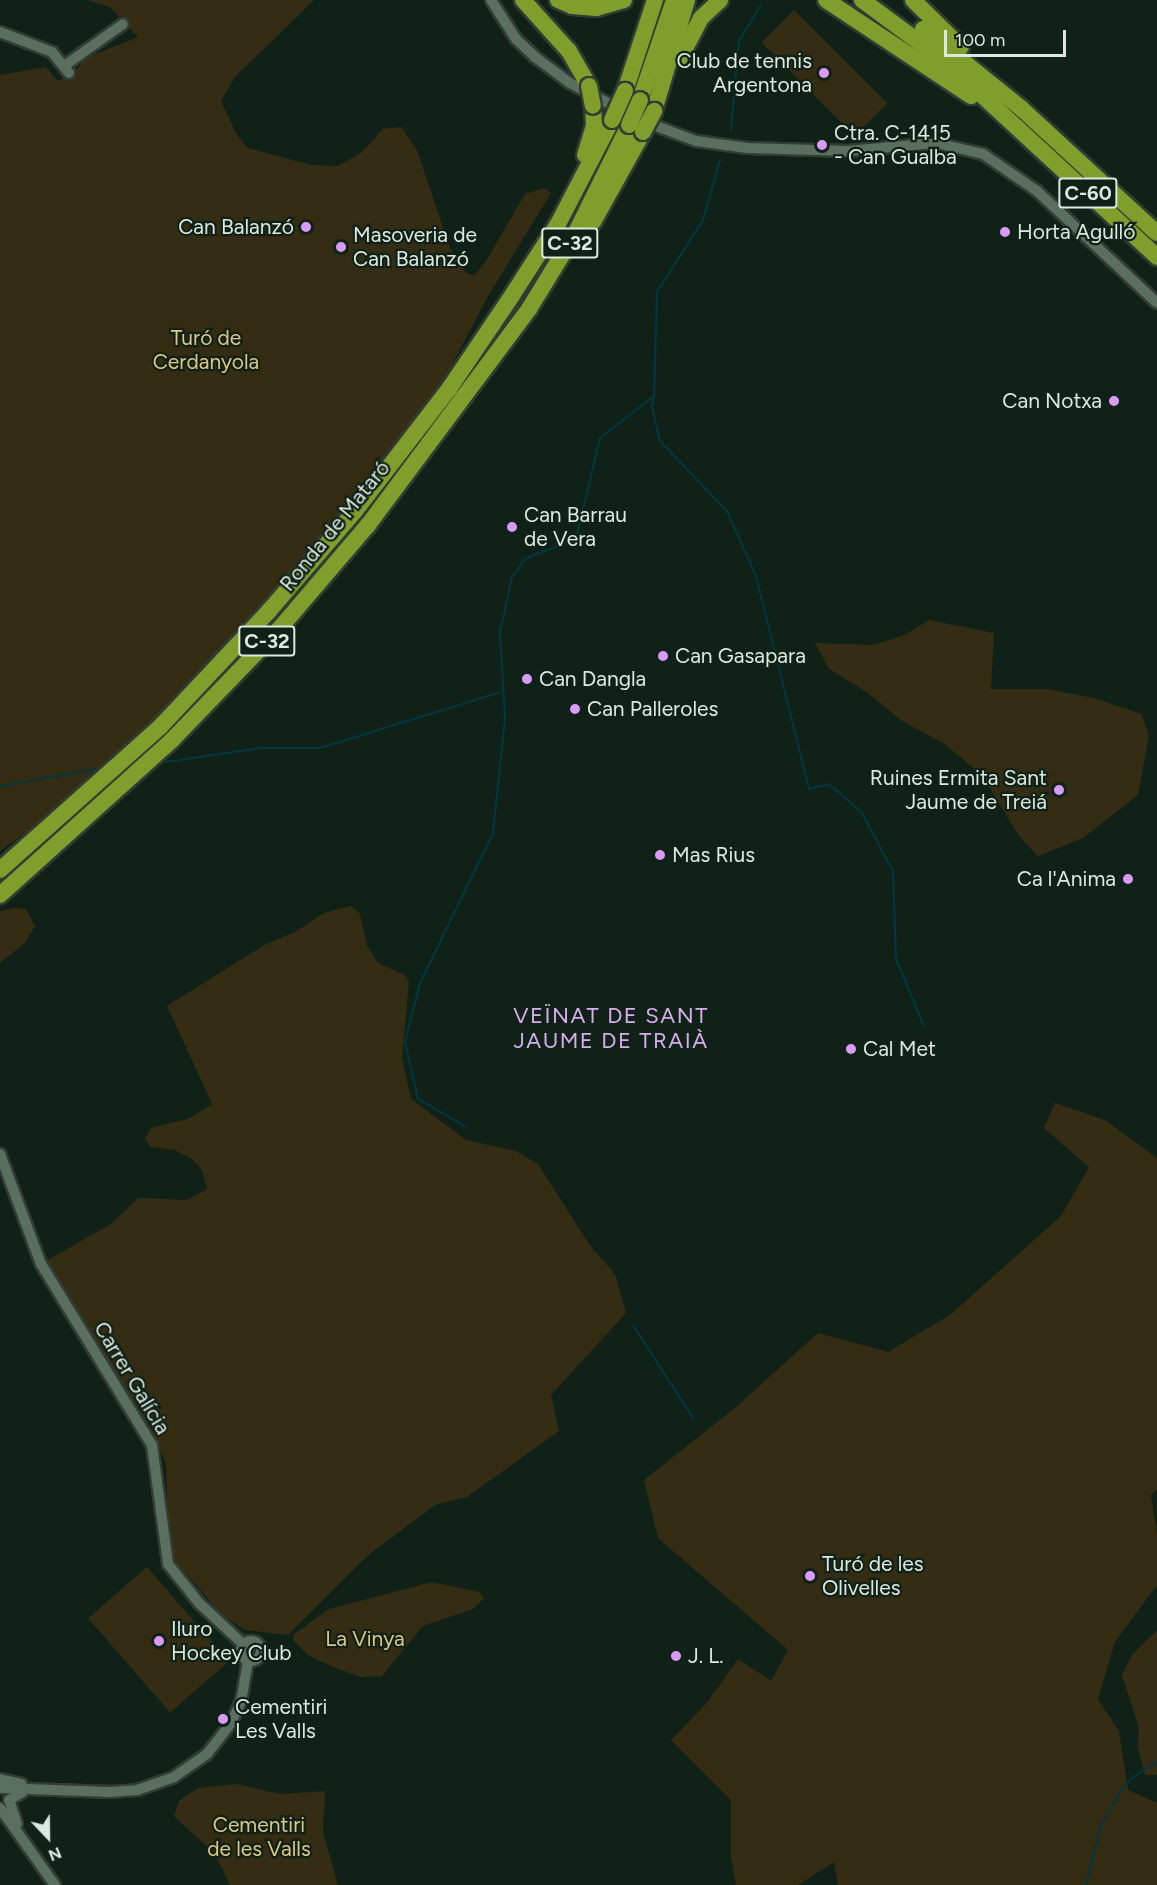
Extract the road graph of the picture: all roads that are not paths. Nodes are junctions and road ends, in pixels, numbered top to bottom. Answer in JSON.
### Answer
{"nodes":[{"id":1,"x":491,"y":0,"type":"edge"},
{"id":2,"x":523,"y":0,"type":"edge"},
{"id":3,"x":558,"y":0,"type":"edge"},
{"id":4,"x":624,"y":0,"type":"edge"},
{"id":5,"x":655,"y":0,"type":"edge"},
{"id":6,"x":674,"y":0,"type":"edge"},
{"id":7,"x":687,"y":0,"type":"edge"},
{"id":8,"x":720,"y":0,"type":"edge"},
{"id":9,"x":826,"y":0,"type":"edge"},
{"id":10,"x":862,"y":0,"type":"edge"},
{"id":11,"x":881,"y":0,"type":"edge"},
{"id":12,"x":913,"y":0,"type":"edge"},
{"id":13,"x":578,"y":4,"type":"edge"},
{"id":14,"x":123,"y":24,"type":"dead end"},
{"id":15,"x":0,"y":32,"type":"edge"},
{"id":16,"x":663,"y":91,"type":"junction"},
{"id":17,"x":633,"y":95,"type":"junction"},
{"id":18,"x":1022,"y":109,"type":"junction"},
{"id":19,"x":636,"y":128,"type":"junction"},
{"id":20,"x":1018,"y":129,"type":"junction"},
{"id":21,"x":1157,"y":233,"type":"edge"},
{"id":22,"x":1157,"y":257,"type":"edge"},
{"id":23,"x":1157,"y":303,"type":"edge"},
{"id":24,"x":448,"y":388,"type":"junction"},
{"id":25,"x":0,"y":870,"type":"edge"},
{"id":26,"x":0,"y":895,"type":"edge"},
{"id":27,"x":0,"y":1154,"type":"edge"},
{"id":28,"x":243,"y":1644,"type":"junction"},
{"id":29,"x":248,"y":1661,"type":"junction"},
{"id":30,"x":0,"y":1779,"type":"edge"},
{"id":31,"x":0,"y":1788,"type":"edge"},
{"id":32,"x":41,"y":1789,"type":"junction"},
{"id":33,"x":0,"y":1808,"type":"edge"},
{"id":34,"x":29,"y":1849,"type":"junction"},
{"id":35,"x":55,"y":1885,"type":"edge"}],
"edges":[{"from":1,"to":23,"type":"street"},
{"from":2,"to":24,"type":"highway","bridge":true},
{"from":3,"to":13,"type":"highway"},
{"from":4,"to":13,"type":"highway"},
{"from":5,"to":17,"type":"highway"},
{"from":6,"to":17,"type":"highway"},
{"from":7,"to":16,"type":"highway"},
{"from":8,"to":16,"type":"highway"},
{"from":9,"to":20,"type":"highway"},
{"from":10,"to":20,"type":"highway","number":"C-60"},
{"from":11,"to":18,"type":"highway","number":"C-60"},
{"from":12,"to":18,"type":"highway"},
{"from":14,"to":15,"type":"street"},
{"from":16,"to":19,"type":"highway","bridge":true},
{"from":17,"to":19,"type":"highway","bridge":true},
{"from":17,"to":24,"type":"highway","name":"Ronda de Mataró","number":"C-32","bridge":true},
{"from":18,"to":21,"type":"highway","number":"C-60"},
{"from":19,"to":26,"type":"highway","name":"Ronda de Mataró","number":"C-32"},
{"from":20,"to":22,"type":"highway","number":"C-60"},
{"from":24,"to":25,"type":"highway","name":"Ronda de Mataró","number":"C-32"},
{"from":27,"to":28,"type":"street","name":"Carrer Galícia"},
{"from":28,"to":29,"type":"street"},
{"from":28,"to":29,"type":"street"},
{"from":29,"to":32,"type":"street"},
{"from":30,"to":32,"type":"street"},
{"from":31,"to":32,"type":"street"},
{"from":32,"to":34,"type":"street"},
{"from":33,"to":34,"type":"street"},
{"from":34,"to":35,"type":"street"}]}
